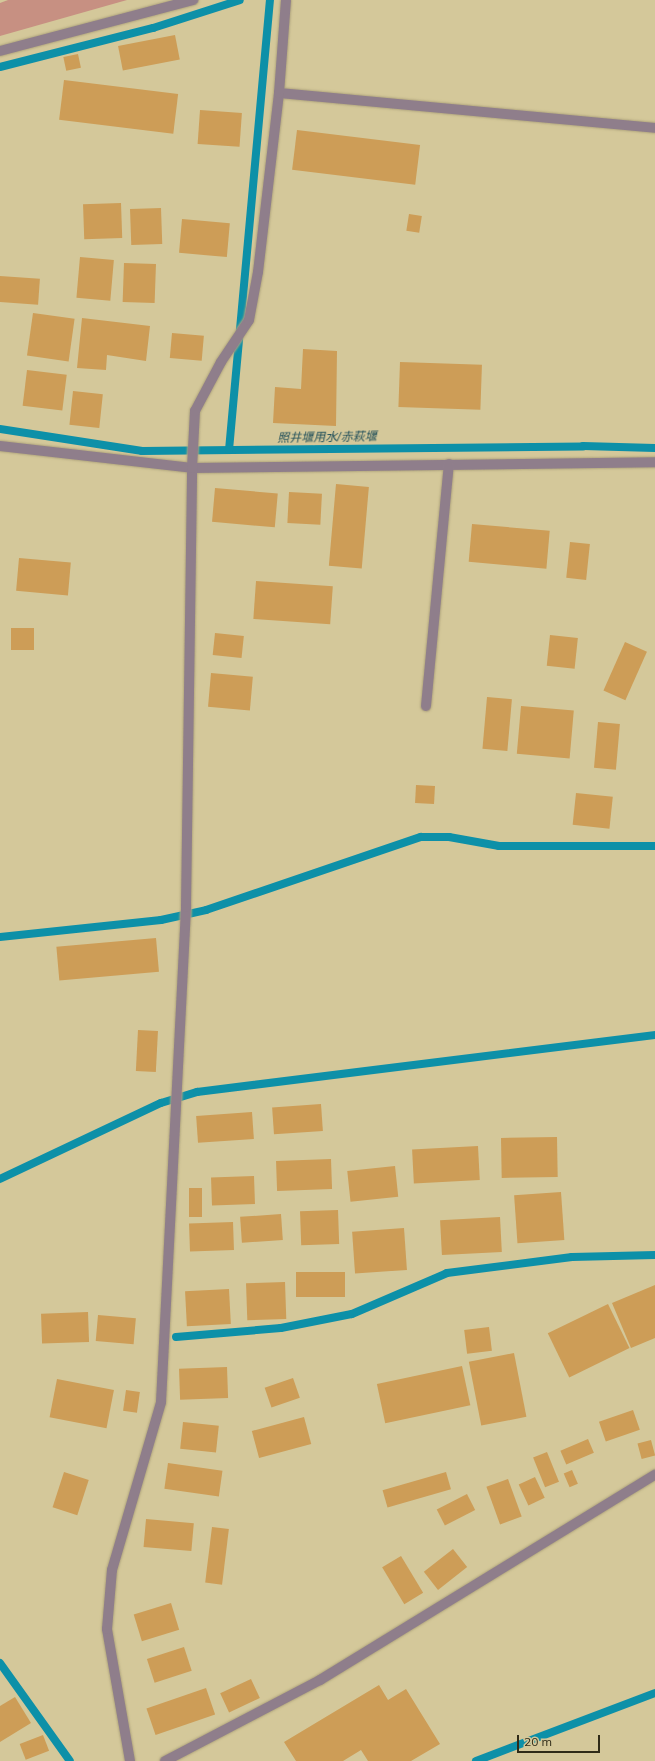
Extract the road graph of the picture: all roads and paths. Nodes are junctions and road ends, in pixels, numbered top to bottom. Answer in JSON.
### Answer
{"nodes":[{"id":1,"x":193,"y":0,"type":"edge"},
{"id":2,"x":286,"y":0,"type":"edge"},
{"id":3,"x":0,"y":50,"type":"edge"},
{"id":4,"x":0,"y":57,"type":"edge"},
{"id":5,"x":279,"y":93,"type":"junction"},
{"id":6,"x":655,"y":128,"type":"edge"},
{"id":7,"x":0,"y":446,"type":"edge"},
{"id":8,"x":655,"y":462,"type":"edge"},
{"id":9,"x":448,"y":464,"type":"junction"},
{"id":10,"x":192,"y":468,"type":"junction"},
{"id":11,"x":426,"y":706,"type":"dead end"},
{"id":12,"x":655,"y":1475,"type":"edge"},
{"id":13,"x":130,"y":1761,"type":"edge"},
{"id":14,"x":165,"y":1761,"type":"edge"}],
"edges":[{"from":1,"to":3,"type":"street"},
{"from":2,"to":5,"type":"street"},
{"from":3,"to":4,"type":"street"},
{"from":5,"to":6,"type":"street"},
{"from":5,"to":10,"type":"street"},
{"from":7,"to":10,"type":"street"},
{"from":8,"to":9,"type":"street"},
{"from":9,"to":10,"type":"street"},
{"from":9,"to":11,"type":"street"},
{"from":10,"to":13,"type":"street"},
{"from":12,"to":14,"type":"street"}]}
